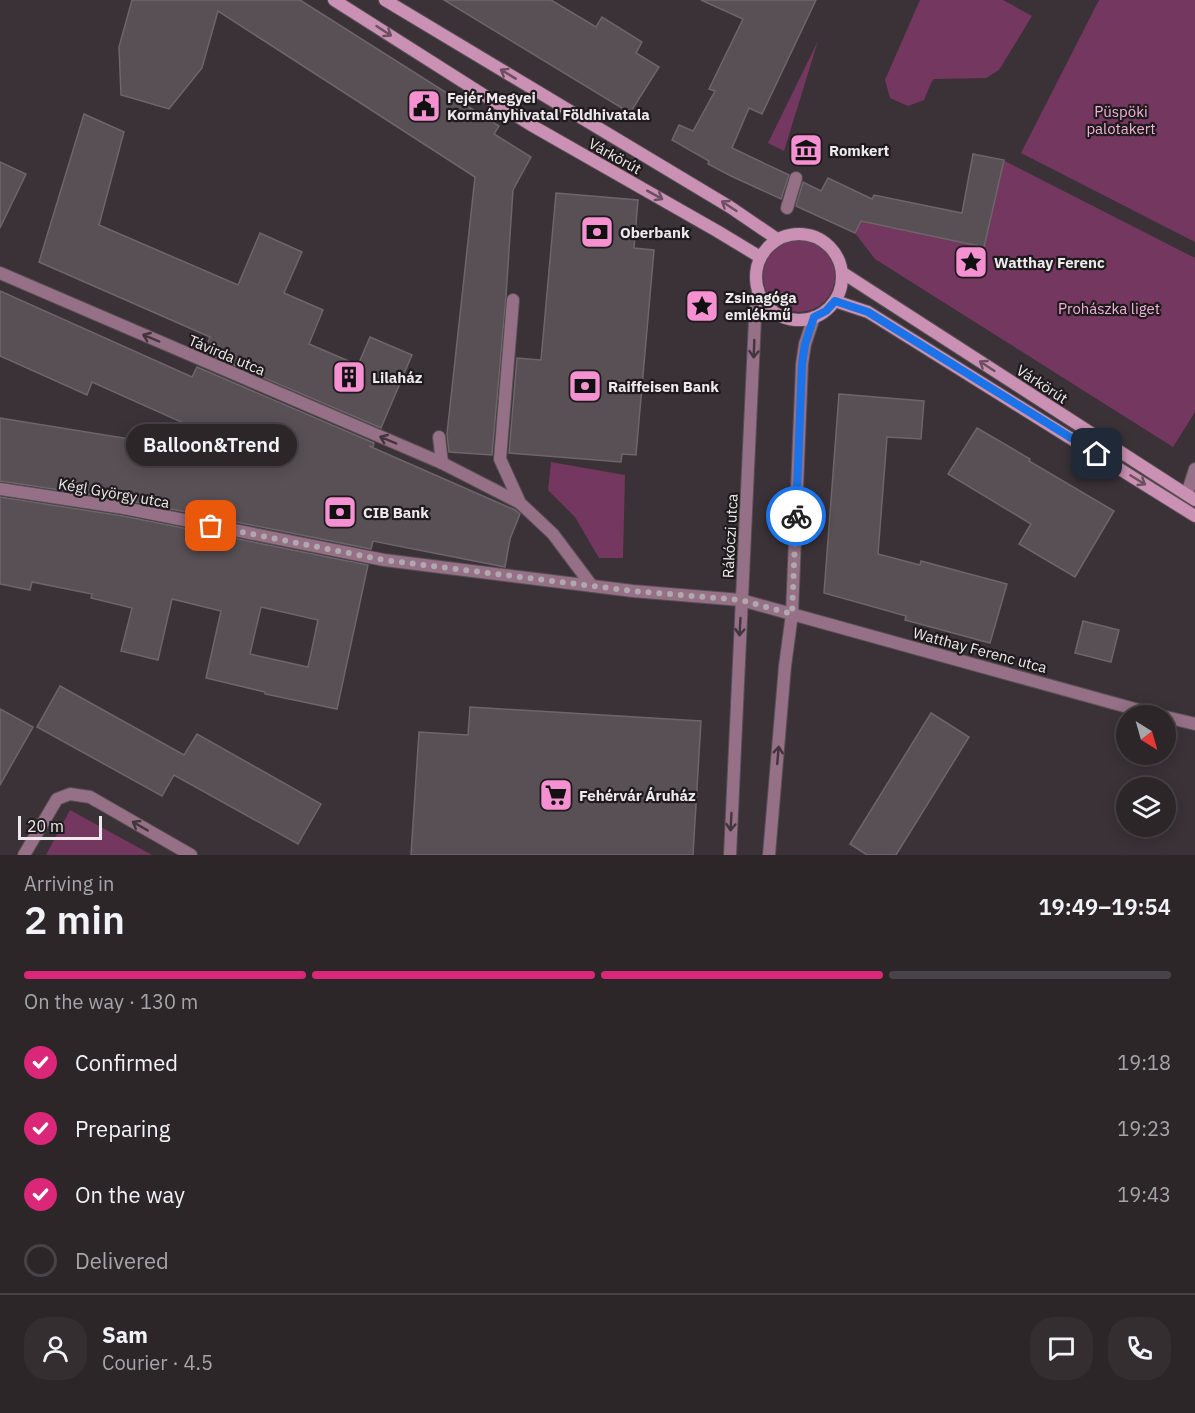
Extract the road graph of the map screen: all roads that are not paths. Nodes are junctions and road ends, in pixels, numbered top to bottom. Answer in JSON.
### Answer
{"nodes":[{"id":1,"x":334,"y":0,"type":"edge"},
{"id":2,"x":385,"y":0,"type":"edge"},
{"id":3,"x":796,"y":178,"type":"dead end"},
{"id":4,"x":787,"y":208,"type":"dead end"},
{"id":5,"x":777,"y":239,"type":"junction"},
{"id":6,"x":760,"y":258,"type":"junction"},
{"id":7,"x":0,"y":273,"type":"edge"},
{"id":8,"x":843,"y":273,"type":"junction"},
{"id":9,"x":758,"y":290,"type":"junction"},
{"id":10,"x":513,"y":300,"type":"dead end"},
{"id":11,"x":835,"y":301,"type":"junction"},
{"id":12,"x":814,"y":317,"type":"junction"},
{"id":13,"x":439,"y":437,"type":"dead end"},
{"id":14,"x":442,"y":463,"type":"junction"},
{"id":15,"x":1195,"y":469,"type":"edge"},
{"id":16,"x":0,"y":489,"type":"edge"},
{"id":17,"x":1191,"y":497,"type":"edge"},
{"id":18,"x":520,"y":503,"type":"junction"},
{"id":19,"x":1195,"y":516,"type":"edge"},
{"id":20,"x":592,"y":586,"type":"junction"},
{"id":21,"x":741,"y":600,"type":"junction"},
{"id":22,"x":792,"y":614,"type":"junction"},
{"id":23,"x":1124,"y":705,"type":"edge"},
{"id":24,"x":1176,"y":719,"type":"edge"},
{"id":25,"x":1195,"y":724,"type":"edge"},
{"id":26,"x":24,"y":855,"type":"edge"},
{"id":27,"x":191,"y":855,"type":"edge"},
{"id":28,"x":730,"y":855,"type":"edge"},
{"id":29,"x":769,"y":855,"type":"edge"}],
"edges":[{"from":1,"to":6,"type":"street","name":"Várkörút","one_way":true},
{"from":5,"to":2,"type":"street","name":"Várkörút","one_way":true},
{"from":3,"to":4,"type":"street"},
{"from":5,"to":6,"type":"street"},
{"from":5,"to":8,"type":"street"},
{"from":6,"to":9,"type":"street"},
{"from":14,"to":7,"type":"street","name":"Távirda utca","one_way":true},
{"from":8,"to":11,"type":"street"},
{"from":17,"to":8,"type":"street","name":"Várkörút","one_way":true},
{"from":9,"to":12,"type":"street"},
{"from":9,"to":21,"type":"street","name":"Rákóczi utca","one_way":true},
{"from":10,"to":18,"type":"street"},
{"from":11,"to":12,"type":"street"},
{"from":11,"to":19,"type":"street","name":"Várkörút","one_way":true},
{"from":12,"to":22,"type":"street"},
{"from":13,"to":14,"type":"street"},
{"from":14,"to":18,"type":"street","name":"Távirda utca"},
{"from":15,"to":17,"type":"street"},
{"from":16,"to":20,"type":"street","name":"Kégl György utca"},
{"from":18,"to":20,"type":"street"},
{"from":20,"to":21,"type":"street","name":"Kégl György utca"},
{"from":21,"to":22,"type":"street","name":"Kégl György utca"},
{"from":21,"to":28,"type":"street","name":"Rákóczi utca","one_way":true},
{"from":22,"to":23,"type":"street","name":"Watthay Ferenc utca"},
{"from":29,"to":22,"type":"street","one_way":true},
{"from":24,"to":25,"type":"street"},
{"from":27,"to":26,"type":"street","one_way":true}]}
